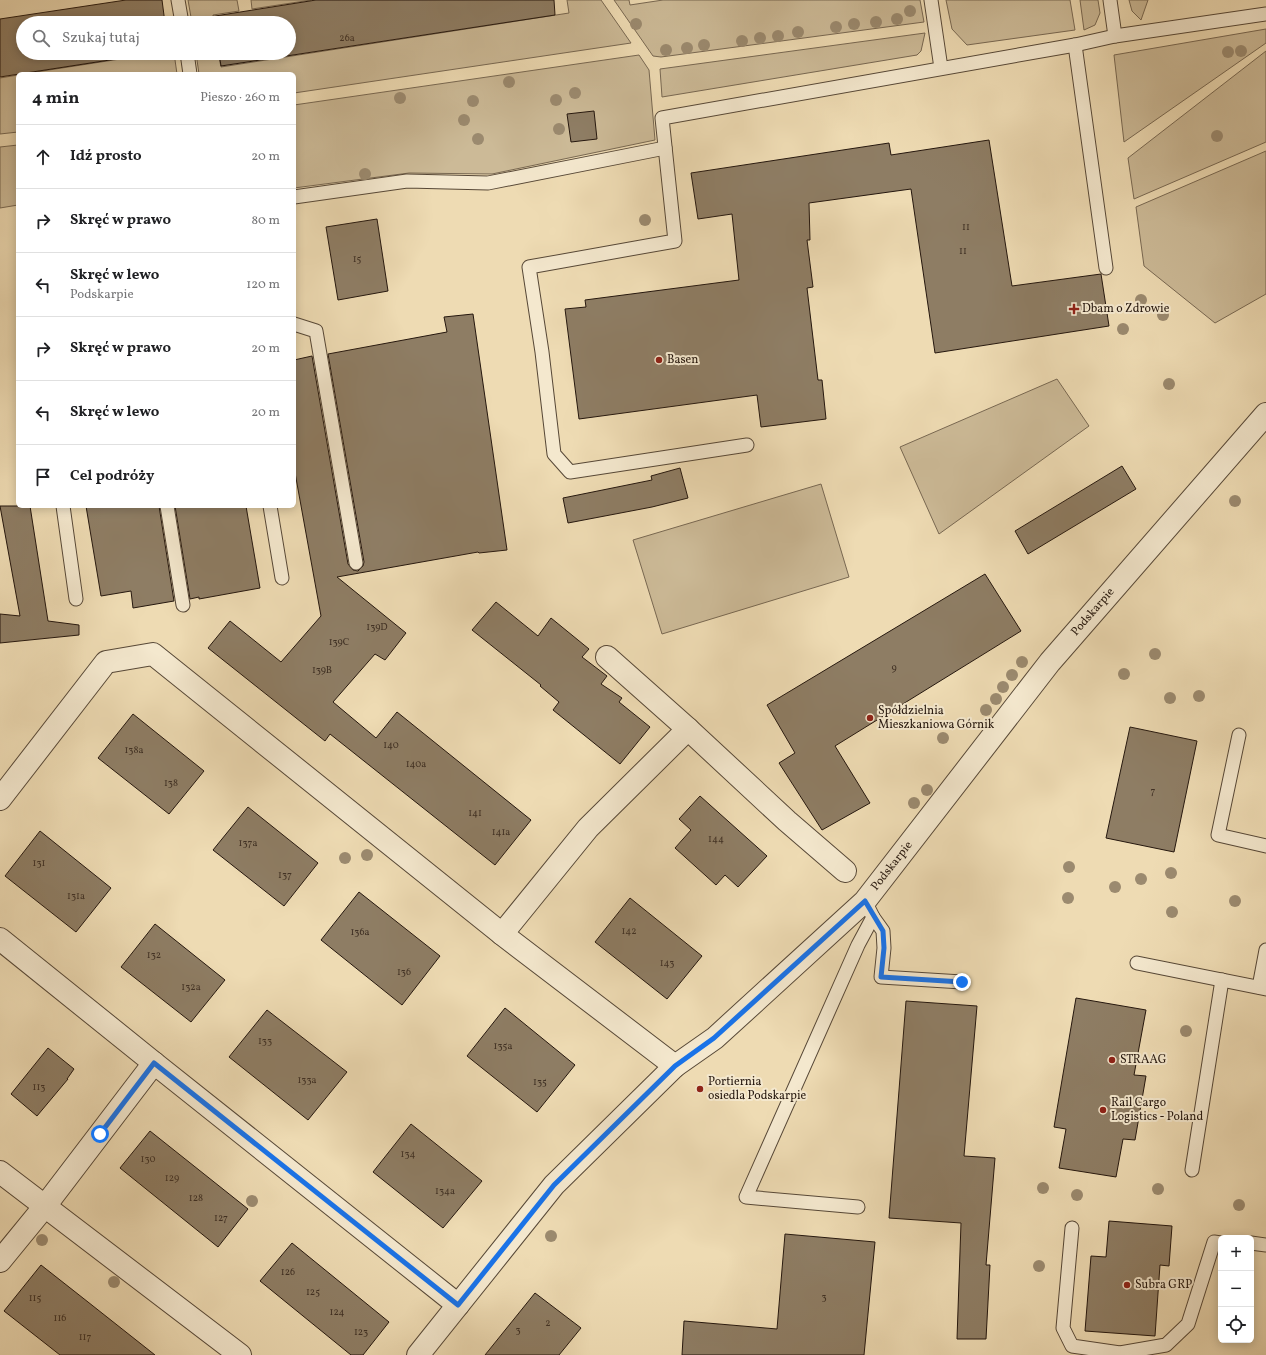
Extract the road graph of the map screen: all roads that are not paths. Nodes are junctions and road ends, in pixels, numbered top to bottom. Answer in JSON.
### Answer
{"nodes":[{"id":1,"x":178,"y":0,"type":"edge"},
{"id":2,"x":931,"y":0,"type":"edge"},
{"id":3,"x":1110,"y":0,"type":"edge"},
{"id":4,"x":1266,"y":14,"type":"edge"},
{"id":5,"x":181,"y":16,"type":"edge"},
{"id":6,"x":1115,"y":36,"type":"junction"},
{"id":7,"x":1075,"y":45,"type":"junction"},
{"id":8,"x":188,"y":60,"type":"edge"},
{"id":9,"x":941,"y":68,"type":"junction"},
{"id":10,"x":190,"y":72,"type":"edge"},
{"id":11,"x":665,"y":148,"type":"junction"},
{"id":12,"x":296,"y":196,"type":"edge"},
{"id":13,"x":1106,"y":268,"type":"dead end"},
{"id":14,"x":296,"y":325,"type":"edge"},
{"id":15,"x":1266,"y":414,"type":"edge"},
{"id":16,"x":747,"y":445,"type":"dead end"},
{"id":17,"x":63,"y":508,"type":"edge"},
{"id":18,"x":167,"y":508,"type":"edge"},
{"id":19,"x":270,"y":508,"type":"edge"},
{"id":20,"x":356,"y":563,"type":"dead end"},
{"id":21,"x":282,"y":578,"type":"dead end"},
{"id":22,"x":76,"y":599,"type":"dead end"},
{"id":23,"x":183,"y":605,"type":"dead end"},
{"id":24,"x":607,"y":657,"type":"dead end"},
{"id":25,"x":688,"y":729,"type":"junction"},
{"id":26,"x":1239,"y":735,"type":"dead end"},
{"id":27,"x":0,"y":799,"type":"edge"},
{"id":28,"x":1266,"y":846,"type":"edge"},
{"id":29,"x":845,"y":871,"type":"dead end"},
{"id":30,"x":869,"y":909,"type":"junction"},
{"id":31,"x":502,"y":934,"type":"junction"},
{"id":32,"x":0,"y":939,"type":"edge"},
{"id":33,"x":1266,"y":950,"type":"edge"},
{"id":34,"x":1137,"y":963,"type":"dead end"},
{"id":35,"x":1222,"y":980,"type":"junction"},
{"id":36,"x":962,"y":982,"type":"dead end"},
{"id":37,"x":1262,"y":988,"type":"edge"},
{"id":38,"x":154,"y":1063,"type":"junction"},
{"id":39,"x":675,"y":1066,"type":"junction"},
{"id":40,"x":1192,"y":1170,"type":"dead end"},
{"id":41,"x":0,"y":1172,"type":"edge"},
{"id":42,"x":45,"y":1206,"type":"junction"},
{"id":43,"x":858,"y":1207,"type":"dead end"},
{"id":44,"x":1072,"y":1228,"type":"dead end"},
{"id":45,"x":1218,"y":1242,"type":"edge"},
{"id":46,"x":1254,"y":1243,"type":"edge"},
{"id":47,"x":1266,"y":1244,"type":"edge"},
{"id":48,"x":0,"y":1261,"type":"edge"},
{"id":49,"x":458,"y":1305,"type":"junction"},
{"id":50,"x":240,"y":1355,"type":"edge"},
{"id":51,"x":418,"y":1355,"type":"edge"}],
"edges":[{"from":1,"to":5,"type":"lane"},
{"from":2,"to":9,"type":"lane"},
{"from":3,"to":6,"type":"lane"},
{"from":4,"to":6,"type":"lane"},
{"from":6,"to":7,"type":"lane"},
{"from":7,"to":9,"type":"lane"},
{"from":7,"to":13,"type":"lane"},
{"from":8,"to":10,"type":"lane"},
{"from":9,"to":11,"type":"lane"},
{"from":11,"to":12,"type":"lane"},
{"from":11,"to":16,"type":"lane"},
{"from":14,"to":20,"type":"lane"},
{"from":15,"to":30,"type":"street","name":"Podskarpie"},
{"from":17,"to":22,"type":"lane"},
{"from":18,"to":23,"type":"lane"},
{"from":19,"to":21,"type":"lane"},
{"from":24,"to":25,"type":"street"},
{"from":25,"to":29,"type":"street"},
{"from":25,"to":31,"type":"street"},
{"from":26,"to":28,"type":"lane"},
{"from":27,"to":31,"type":"street"},
{"from":30,"to":36,"type":"lane"},
{"from":30,"to":39,"type":"street","name":"Podskarpie"},
{"from":30,"to":43,"type":"lane"},
{"from":31,"to":39,"type":"street"},
{"from":32,"to":38,"type":"street"},
{"from":33,"to":37,"type":"lane"},
{"from":34,"to":35,"type":"lane"},
{"from":35,"to":37,"type":"lane"},
{"from":35,"to":40,"type":"lane"},
{"from":38,"to":42,"type":"street"},
{"from":38,"to":49,"type":"street"},
{"from":39,"to":49,"type":"street","name":"Podskarpie"},
{"from":41,"to":42,"type":"street"},
{"from":42,"to":48,"type":"street"},
{"from":42,"to":50,"type":"street"},
{"from":44,"to":45,"type":"lane"},
{"from":46,"to":47,"type":"lane"},
{"from":49,"to":51,"type":"street","name":"Podskarpie"}]}
